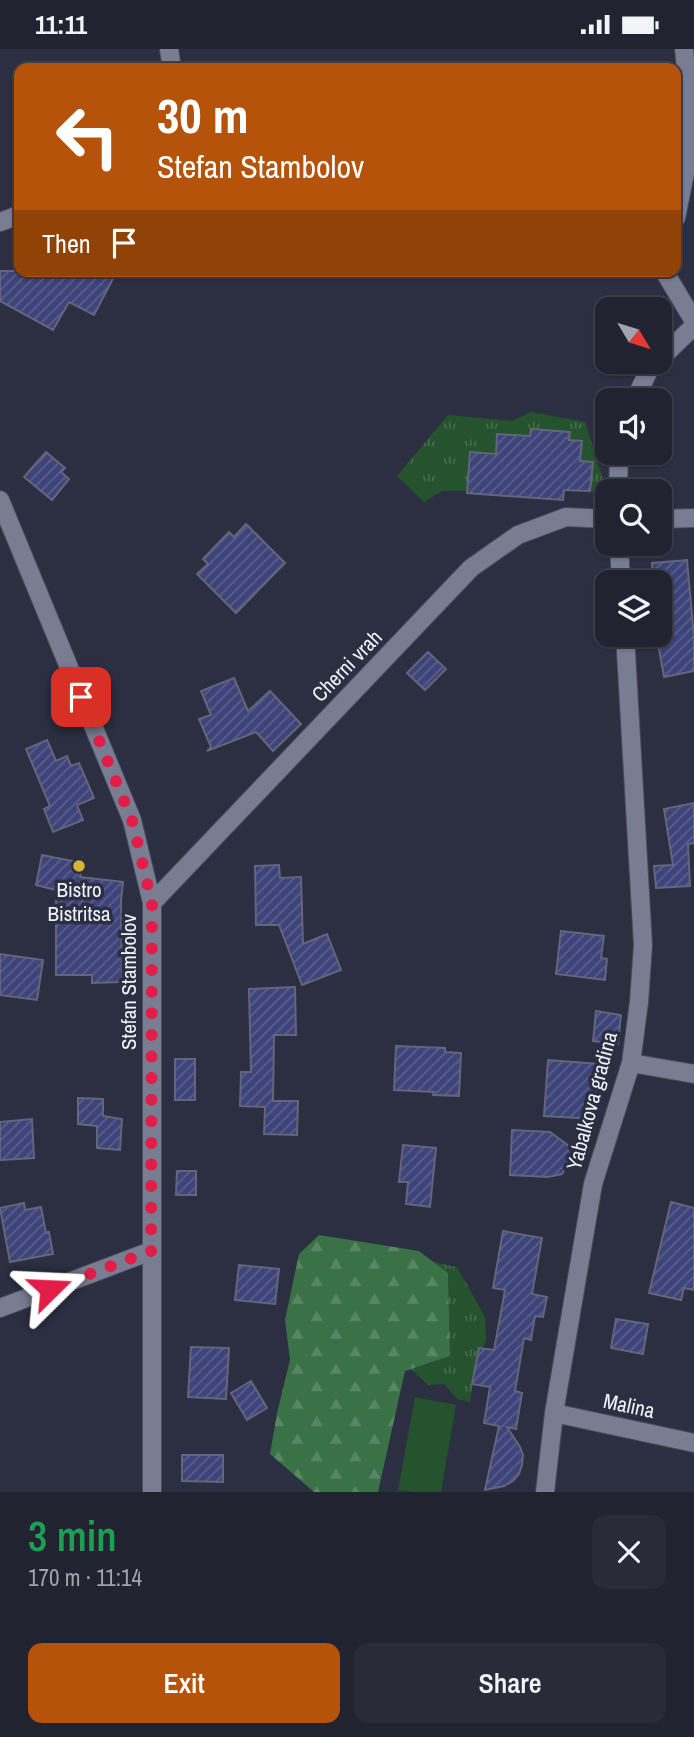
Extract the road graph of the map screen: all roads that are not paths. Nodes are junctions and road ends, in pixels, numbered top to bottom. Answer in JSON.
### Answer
{"nodes":[{"id":1,"x":684,"y":49,"type":"edge"},
{"id":2,"x":681,"y":193,"type":"edge"},
{"id":3,"x":667,"y":277,"type":"edge"},
{"id":4,"x":694,"y":323,"type":"edge"},
{"id":5,"x":672,"y":346,"type":"edge"},
{"id":6,"x":0,"y":500,"type":"edge"},
{"id":7,"x":595,"y":518,"type":"edge"},
{"id":8,"x":694,"y":518,"type":"edge"},
{"id":9,"x":672,"y":519,"type":"edge"},
{"id":10,"x":626,"y":647,"type":"edge"},
{"id":11,"x":152,"y":903,"type":"junction"},
{"id":12,"x":631,"y":1063,"type":"junction"},
{"id":13,"x":694,"y":1074,"type":"edge"},
{"id":14,"x":151,"y":1251,"type":"junction"},
{"id":15,"x":0,"y":1308,"type":"edge"},
{"id":16,"x":554,"y":1413,"type":"junction"},
{"id":17,"x":694,"y":1443,"type":"edge"},
{"id":18,"x":152,"y":1492,"type":"edge"},
{"id":19,"x":545,"y":1492,"type":"edge"}],
"edges":[{"from":1,"to":2,"type":"street"},
{"from":3,"to":4,"type":"street"},
{"from":4,"to":5,"type":"street"},
{"from":6,"to":11,"type":"street","name":"Stefan Stambolov"},
{"from":7,"to":11,"type":"street","name":"Cherni vrah"},
{"from":8,"to":9,"type":"street"},
{"from":10,"to":12,"type":"street","name":"Yabalkova gradina"},
{"from":11,"to":14,"type":"street","name":"Stefan Stambolov"},
{"from":12,"to":13,"type":"street"},
{"from":12,"to":16,"type":"street","name":"Yabalkova gradina"},
{"from":14,"to":15,"type":"street"},
{"from":14,"to":18,"type":"street","name":"Stefan Stambolov"},
{"from":16,"to":17,"type":"street","name":"Malina"},
{"from":16,"to":19,"type":"street","name":"Yabalkova gradina"}]}
